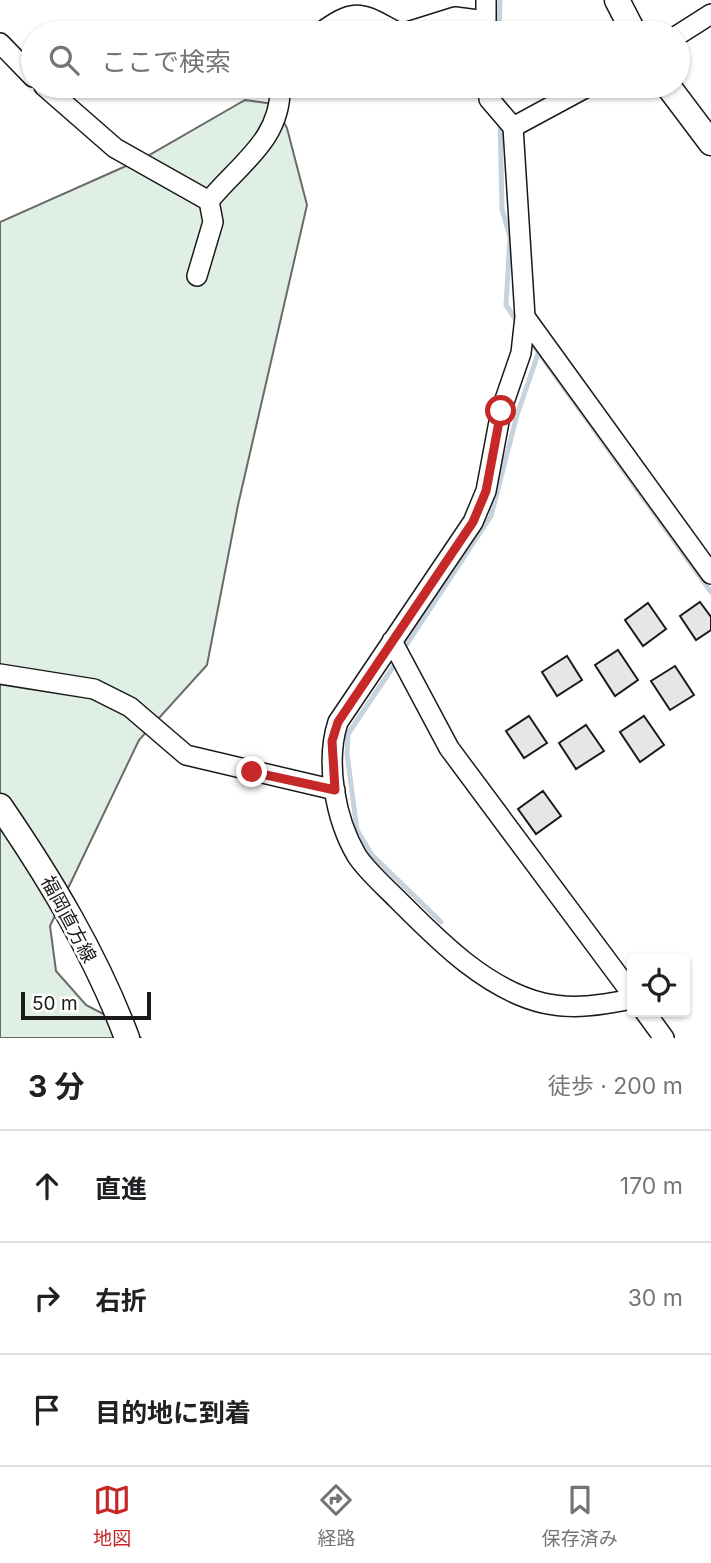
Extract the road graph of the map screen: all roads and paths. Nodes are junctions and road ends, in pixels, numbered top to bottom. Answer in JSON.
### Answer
{"nodes":[{"id":1,"x":486,"y":0,"type":"edge"},
{"id":2,"x":617,"y":0,"type":"edge"},
{"id":3,"x":711,"y":14,"type":"edge"},
{"id":4,"x":342,"y":21,"type":"edge"},
{"id":5,"x":379,"y":21,"type":"edge"},
{"id":6,"x":442,"y":21,"type":"edge"},
{"id":7,"x":467,"y":21,"type":"edge"},
{"id":8,"x":486,"y":21,"type":"edge"},
{"id":9,"x":628,"y":21,"type":"edge"},
{"id":10,"x":690,"y":27,"type":"edge"},
{"id":11,"x":0,"y":43,"type":"edge"},
{"id":12,"x":21,"y":65,"type":"edge"},
{"id":13,"x":58,"y":98,"type":"edge"},
{"id":14,"x":279,"y":98,"type":"edge"},
{"id":15,"x":489,"y":98,"type":"edge"},
{"id":16,"x":567,"y":98,"type":"edge"},
{"id":17,"x":677,"y":98,"type":"edge"},
{"id":18,"x":513,"y":127,"type":"junction"},
{"id":19,"x":711,"y":143,"type":"edge"},
{"id":20,"x":209,"y":201,"type":"junction"},
{"id":21,"x":197,"y":276,"type":"dead end"},
{"id":22,"x":525,"y":317,"type":"junction"},
{"id":23,"x":711,"y":574,"type":"edge"},
{"id":24,"x":392,"y":641,"type":"junction"},
{"id":25,"x":0,"y":674,"type":"edge"},
{"id":26,"x":335,"y":790,"type":"junction"},
{"id":27,"x":0,"y":806,"type":"edge"},
{"id":28,"x":627,"y":989,"type":"edge"},
{"id":29,"x":627,"y":997,"type":"edge"},
{"id":30,"x":649,"y":1017,"type":"edge"},
{"id":31,"x":127,"y":1038,"type":"edge"},
{"id":32,"x":664,"y":1038,"type":"edge"}],
"edges":[{"from":1,"to":8,"type":"street"},
{"from":2,"to":9,"type":"main road"},
{"from":3,"to":10,"type":"street"},
{"from":4,"to":5,"type":"street"},
{"from":6,"to":7,"type":"street"},
{"from":11,"to":12,"type":"street"},
{"from":13,"to":20,"type":"street"},
{"from":14,"to":20,"type":"street"},
{"from":15,"to":18,"type":"street"},
{"from":16,"to":18,"type":"street"},
{"from":17,"to":19,"type":"main road"},
{"from":18,"to":22,"type":"street"},
{"from":20,"to":21,"type":"street"},
{"from":22,"to":23,"type":"street"},
{"from":22,"to":24,"type":"street"},
{"from":24,"to":26,"type":"street"},
{"from":24,"to":28,"type":"street"},
{"from":25,"to":26,"type":"street"},
{"from":26,"to":29,"type":"street"},
{"from":27,"to":31,"type":"main road","name":"福岡直方線"},
{"from":30,"to":32,"type":"street"}]}
